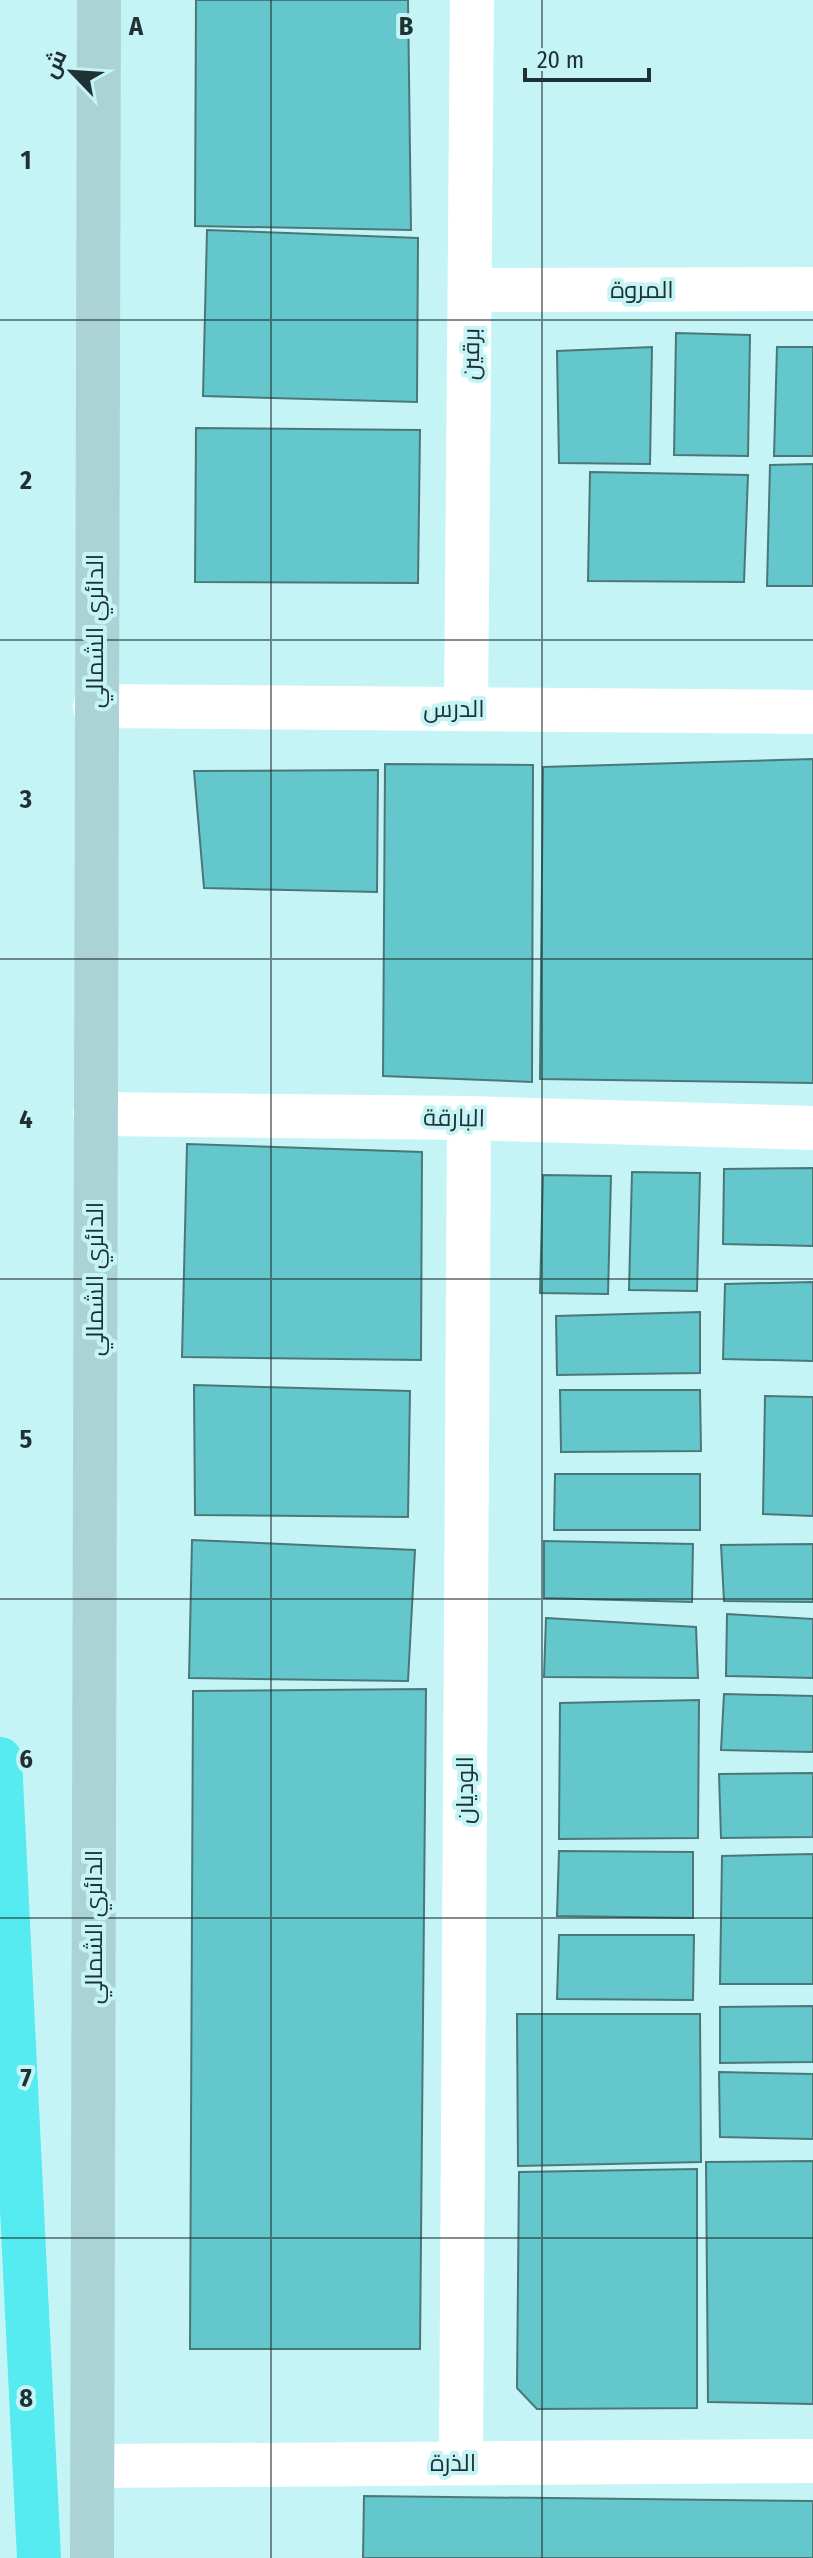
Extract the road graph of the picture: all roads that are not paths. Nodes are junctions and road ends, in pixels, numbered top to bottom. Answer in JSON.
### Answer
{"nodes":[{"id":1,"x":99,"y":0,"type":"edge"},
{"id":2,"x":472,"y":0,"type":"edge"},
{"id":3,"x":813,"y":289,"type":"edge"},
{"id":4,"x":471,"y":290,"type":"junction"},
{"id":5,"x":95,"y":706,"type":"junction"},
{"id":6,"x":466,"y":709,"type":"junction"},
{"id":7,"x":813,"y":712,"type":"edge"},
{"id":8,"x":95,"y":1114,"type":"junction"},
{"id":9,"x":469,"y":1118,"type":"junction"},
{"id":10,"x":813,"y":1128,"type":"edge"},
{"id":11,"x":0,"y":1759,"type":"edge"},
{"id":12,"x":813,"y":2461,"type":"edge"},
{"id":13,"x":461,"y":2463,"type":"junction"},
{"id":14,"x":93,"y":2466,"type":"junction"},
{"id":15,"x":39,"y":2558,"type":"edge"},
{"id":16,"x":92,"y":2558,"type":"edge"}],
"edges":[{"from":1,"to":5,"type":"street","name":"الدائري الشمالي"},
{"from":2,"to":4,"type":"street","name":"برقين"},
{"from":3,"to":4,"type":"street","name":"المروة"},
{"from":4,"to":6,"type":"street","name":"برقين"},
{"from":5,"to":6,"type":"street","name":"الدرس"},
{"from":5,"to":8,"type":"street","name":"الدائري الشمالي"},
{"from":6,"to":7,"type":"street","name":"الدرس"},
{"from":8,"to":9,"type":"street","name":"البارقة"},
{"from":8,"to":14,"type":"street","name":"الدائري الشمالي"},
{"from":9,"to":10,"type":"street","name":"البارقة"},
{"from":9,"to":13,"type":"street","name":"الوديان"},
{"from":11,"to":15,"type":"highway"},
{"from":12,"to":13,"type":"street","name":"الذرة"},
{"from":13,"to":14,"type":"street","name":"الذرة"},
{"from":14,"to":16,"type":"street","name":"الدائري الشمالي"}]}
